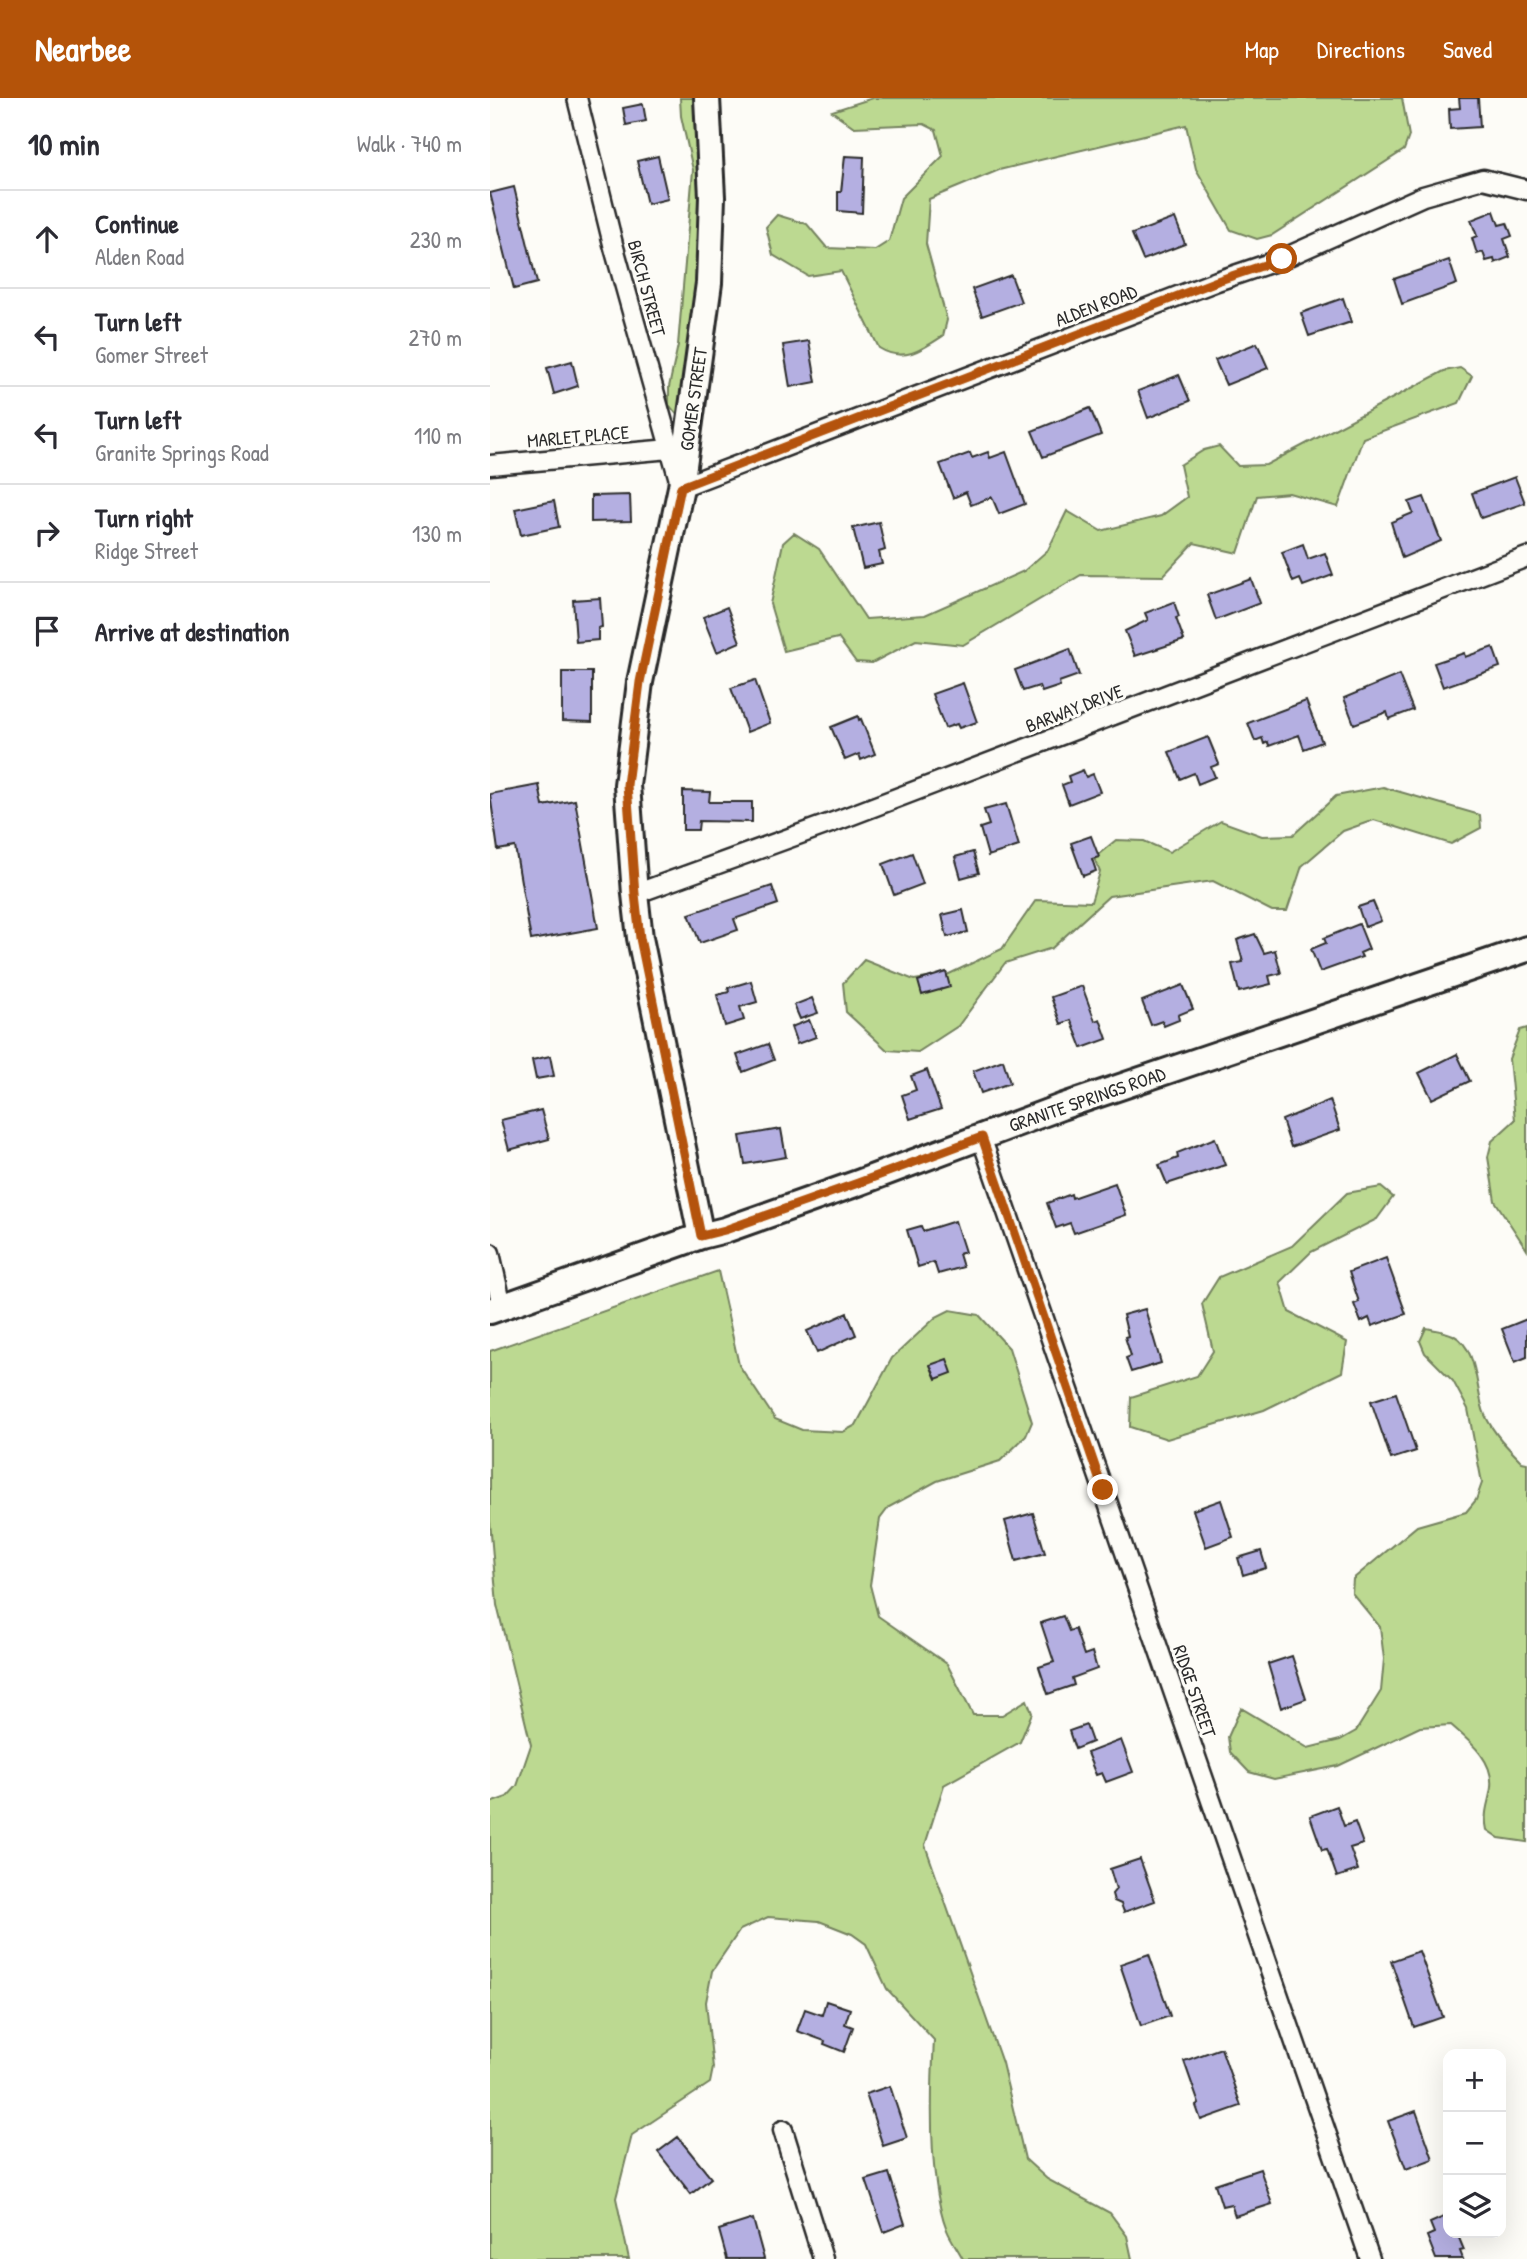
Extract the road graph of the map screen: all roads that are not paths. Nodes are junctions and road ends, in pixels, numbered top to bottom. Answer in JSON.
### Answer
{"nodes":[{"id":1,"x":577,"y":98,"type":"edge"},
{"id":2,"x":707,"y":98,"type":"edge"},
{"id":3,"x":1527,"y":190,"type":"edge"},
{"id":4,"x":670,"y":449,"type":"junction"},
{"id":5,"x":490,"y":465,"type":"edge"},
{"id":6,"x":681,"y":487,"type":"junction"},
{"id":7,"x":1527,"y":557,"type":"edge"},
{"id":8,"x":635,"y":894,"type":"junction"},
{"id":9,"x":1527,"y":949,"type":"edge"},
{"id":10,"x":982,"y":1137,"type":"junction"},
{"id":11,"x":701,"y":1236,"type":"junction"},
{"id":12,"x":490,"y":1253,"type":"edge"},
{"id":13,"x":496,"y":1308,"type":"edge"},
{"id":14,"x":783,"y":2130,"type":"dead end"},
{"id":15,"x":823,"y":2259,"type":"edge"},
{"id":16,"x":1370,"y":2259,"type":"edge"}],
"edges":[{"from":1,"to":4,"type":"street","name":"BIRCH STREET"},
{"from":2,"to":6,"type":"street","name":"GOMER STREET"},
{"from":3,"to":6,"type":"street","name":"ALDEN ROAD"},
{"from":4,"to":5,"type":"street","name":"MARLET PLACE"},
{"from":4,"to":6,"type":"street","name":"BIRCH STREET"},
{"from":6,"to":8,"type":"street","name":"GOMER STREET"},
{"from":7,"to":8,"type":"street","name":"BARWAY DRIVE"},
{"from":8,"to":11,"type":"street","name":"GOMER STREET"},
{"from":9,"to":10,"type":"street","name":"GRANITE SPRINGS ROAD"},
{"from":10,"to":11,"type":"street","name":"GRANITE SPRINGS ROAD"},
{"from":10,"to":16,"type":"street","name":"RIDGE STREET"},
{"from":11,"to":13,"type":"street","name":"GRANITE SPRINGS ROAD"},
{"from":12,"to":13,"type":"street"},
{"from":14,"to":15,"type":"street"}]}
